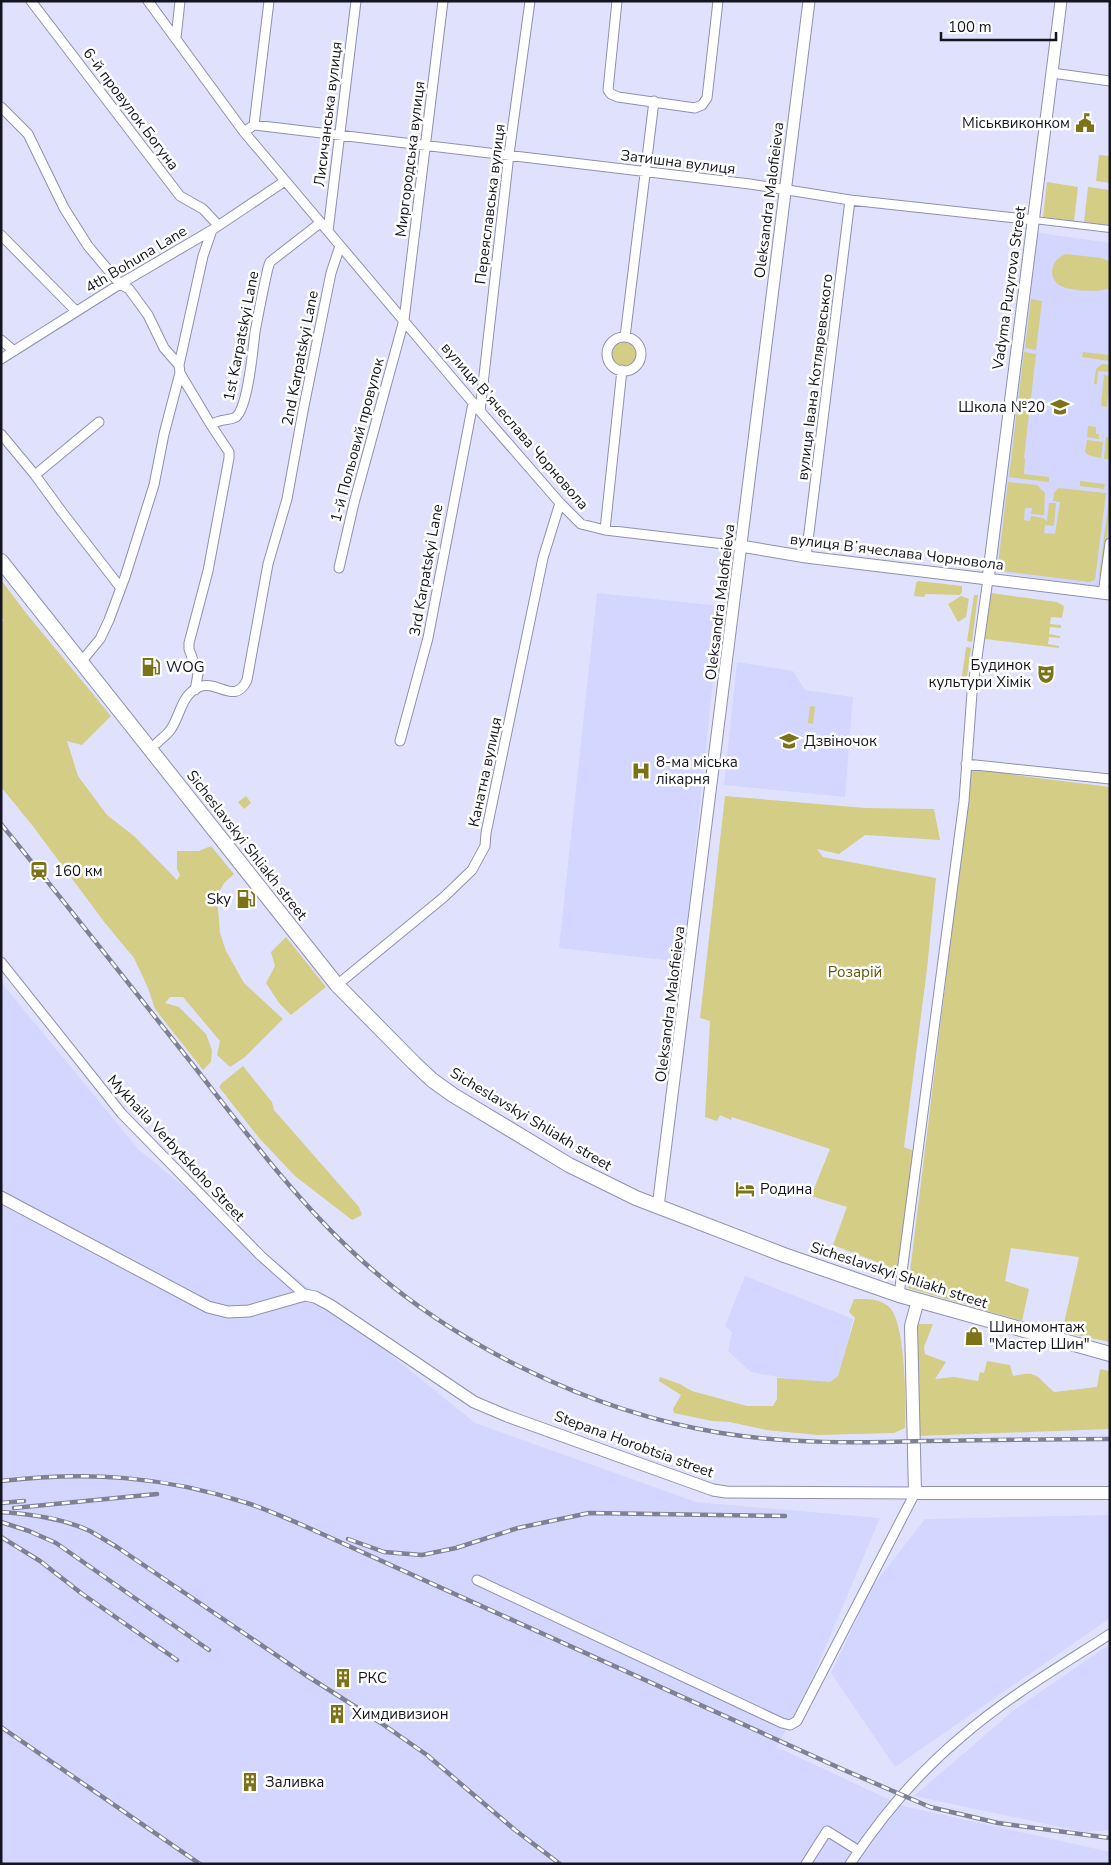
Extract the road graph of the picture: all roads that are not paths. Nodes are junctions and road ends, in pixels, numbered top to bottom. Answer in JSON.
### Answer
{"nodes":[{"id":1,"x":31,"y":1,"type":"edge"},
{"id":2,"x":148,"y":1,"type":"edge"},
{"id":3,"x":180,"y":1,"type":"edge"},
{"id":4,"x":269,"y":1,"type":"edge"},
{"id":5,"x":356,"y":1,"type":"edge"},
{"id":6,"x":443,"y":1,"type":"edge"},
{"id":7,"x":530,"y":1,"type":"edge"},
{"id":8,"x":617,"y":1,"type":"edge"},
{"id":9,"x":718,"y":1,"type":"edge"},
{"id":10,"x":809,"y":1,"type":"edge"},
{"id":11,"x":1061,"y":1,"type":"edge"},
{"id":12,"x":176,"y":38,"type":"junction"},
{"id":13,"x":1052,"y":74,"type":"junction"},
{"id":14,"x":1110,"y":81,"type":"edge"},
{"id":15,"x":654,"y":101,"type":"junction"},
{"id":16,"x":1,"y":107,"type":"edge"},
{"id":17,"x":254,"y":125,"type":"junction"},
{"id":18,"x":244,"y":132,"type":"junction"},
{"id":19,"x":339,"y":135,"type":"junction"},
{"id":20,"x":426,"y":145,"type":"junction"},
{"id":21,"x":509,"y":154,"type":"junction"},
{"id":22,"x":646,"y":172,"type":"junction"},
{"id":23,"x":285,"y":181,"type":"junction"},
{"id":24,"x":785,"y":191,"type":"junction"},
{"id":25,"x":850,"y":200,"type":"junction"},
{"id":26,"x":1034,"y":220,"type":"junction"},
{"id":27,"x":320,"y":223,"type":"junction"},
{"id":28,"x":215,"y":227,"type":"junction"},
{"id":29,"x":1110,"y":229,"type":"edge"},
{"id":30,"x":328,"y":231,"type":"junction"},
{"id":31,"x":1,"y":235,"type":"edge"},
{"id":32,"x":340,"y":246,"type":"junction"},
{"id":33,"x":120,"y":284,"type":"junction"},
{"id":34,"x":76,"y":311,"type":"junction"},
{"id":35,"x":404,"y":320,"type":"junction"},
{"id":36,"x":625,"y":337,"type":"junction"},
{"id":37,"x":1,"y":340,"type":"edge"},
{"id":38,"x":14,"y":351,"type":"junction"},
{"id":39,"x":1,"y":359,"type":"edge"},
{"id":40,"x":179,"y":369,"type":"junction"},
{"id":41,"x":622,"y":370,"type":"junction"},
{"id":42,"x":473,"y":403,"type":"junction"},
{"id":43,"x":480,"y":411,"type":"junction"},
{"id":44,"x":99,"y":422,"type":"dead end"},
{"id":45,"x":468,"y":422,"type":"junction"},
{"id":46,"x":490,"y":422,"type":"junction"},
{"id":47,"x":211,"y":425,"type":"junction"},
{"id":48,"x":1,"y":434,"type":"edge"},
{"id":49,"x":35,"y":475,"type":"junction"},
{"id":50,"x":560,"y":503,"type":"junction"},
{"id":51,"x":605,"y":530,"type":"junction"},
{"id":52,"x":1110,"y":543,"type":"edge"},
{"id":53,"x":741,"y":546,"type":"junction"},
{"id":54,"x":806,"y":557,"type":"junction"},
{"id":55,"x":1,"y":561,"type":"edge"},
{"id":56,"x":340,"y":568,"type":"dead end"},
{"id":57,"x":988,"y":579,"type":"junction"},
{"id":58,"x":120,"y":587,"type":"junction"},
{"id":59,"x":1106,"y":594,"type":"edge"},
{"id":60,"x":81,"y":662,"type":"junction"},
{"id":61,"x":195,"y":690,"type":"junction"},
{"id":62,"x":400,"y":741,"type":"dead end"},
{"id":63,"x":157,"y":743,"type":"dead end"},
{"id":64,"x":966,"y":764,"type":"junction"},
{"id":65,"x":1110,"y":779,"type":"edge"},
{"id":66,"x":1,"y":962,"type":"edge"},
{"id":67,"x":337,"y":985,"type":"junction"},
{"id":68,"x":1,"y":1197,"type":"edge"},
{"id":69,"x":658,"y":1207,"type":"junction"},
{"id":70,"x":305,"y":1295,"type":"junction"},
{"id":71,"x":900,"y":1295,"type":"junction"},
{"id":72,"x":918,"y":1300,"type":"junction"},
{"id":73,"x":1110,"y":1354,"type":"edge"},
{"id":74,"x":915,"y":1493,"type":"junction"},
{"id":75,"x":1110,"y":1494,"type":"edge"},
{"id":76,"x":478,"y":1580,"type":"dead end"},
{"id":77,"x":1110,"y":1634,"type":"edge"},
{"id":78,"x":859,"y":1851,"type":"junction"},
{"id":79,"x":806,"y":1864,"type":"edge"},
{"id":80,"x":850,"y":1864,"type":"edge"}],
"edges":[{"from":1,"to":28,"type":"street","name":"6-й провулок Богуна"},
{"from":2,"to":12,"type":"street","name":"вулиця Вʼячеслава Чорновола"},
{"from":3,"to":12,"type":"street"},
{"from":4,"to":17,"type":"street"},
{"from":5,"to":19,"type":"street","name":"Лисичанська вулиця"},
{"from":6,"to":20,"type":"street","name":"Миргородська вулиця"},
{"from":7,"to":21,"type":"street","name":"Переяславська вулиця"},
{"from":8,"to":15,"type":"street"},
{"from":9,"to":15,"type":"street"},
{"from":10,"to":24,"type":"street","name":"Oleksandra Malofieieva"},
{"from":11,"to":13,"type":"street","name":"Vadyma Puzyrova Street"},
{"from":12,"to":18,"type":"street","name":"вулиця Вʼячеслава Чорновола"},
{"from":13,"to":14,"type":"street"},
{"from":13,"to":26,"type":"street","name":"Vadyma Puzyrova Street"},
{"from":15,"to":22,"type":"street"},
{"from":16,"to":33,"type":"street"},
{"from":17,"to":18,"type":"street"},
{"from":17,"to":19,"type":"street","name":"Затишна вулиця"},
{"from":18,"to":23,"type":"street","name":"вулиця Вʼячеслава Чорновола"},
{"from":19,"to":20,"type":"street","name":"Затишна вулиця"},
{"from":19,"to":30,"type":"street","name":"Лисичанська вулиця"},
{"from":20,"to":21,"type":"street","name":"Затишна вулиця"},
{"from":20,"to":35,"type":"street","name":"Миргородська вулиця"},
{"from":21,"to":22,"type":"street","name":"Затишна вулиця"},
{"from":21,"to":43,"type":"street","name":"Переяславська вулиця"},
{"from":22,"to":24,"type":"street","name":"Затишна вулиця"},
{"from":22,"to":36,"type":"street"},
{"from":23,"to":27,"type":"street","name":"вулиця Вʼячеслава Чорновола"},
{"from":23,"to":28,"type":"street","name":"4th Bohuna Lane"},
{"from":24,"to":25,"type":"street","name":"Затишна вулиця"},
{"from":24,"to":53,"type":"street","name":"Oleksandra Malofieieva"},
{"from":25,"to":26,"type":"street","name":"Затишна вулиця"},
{"from":25,"to":54,"type":"street","name":"вулиця Івана Котляревського"},
{"from":26,"to":29,"type":"street","name":"Затишна вулиця"},
{"from":26,"to":57,"type":"street","name":"Vadyma Puzyrova Street"},
{"from":27,"to":30,"type":"street","name":"вулиця Вʼячеслава Чорновола"},
{"from":27,"to":47,"type":"street","name":"1st Karpatskyi Lane"},
{"from":28,"to":33,"type":"street","name":"4th Bohuna Lane"},
{"from":28,"to":40,"type":"street"},
{"from":30,"to":32,"type":"street","name":"вулиця Вʼячеслава Чорновола"},
{"from":31,"to":34,"type":"street"},
{"from":32,"to":35,"type":"street","name":"вулиця Вʼячеслава Чорновола"},
{"from":32,"to":61,"type":"street","name":"2nd Karpatskyi Lane"},
{"from":33,"to":34,"type":"street","name":"4th Bohuna Lane"},
{"from":33,"to":40,"type":"street"},
{"from":34,"to":38,"type":"street","name":"4th Bohuna Lane"},
{"from":35,"to":42,"type":"street","name":"вулиця Вʼячеслава Чорновола"},
{"from":35,"to":56,"type":"street","name":"1-й Польовий провулок"},
{"from":36,"to":41,"type":"street"},
{"from":36,"to":41,"type":"street"},
{"from":37,"to":38,"type":"street"},
{"from":38,"to":39,"type":"street","name":"4th Bohuna Lane"},
{"from":40,"to":47,"type":"street"},
{"from":40,"to":58,"type":"street"},
{"from":41,"to":51,"type":"street"},
{"from":42,"to":43,"type":"street","name":"вулиця Вʼячеслава Чорновола"},
{"from":42,"to":45,"type":"street","name":"3rd Karpatskyi Lane"},
{"from":43,"to":46,"type":"street","name":"вулиця Вʼячеслава Чорновола"},
{"from":44,"to":49,"type":"street"},
{"from":45,"to":46,"type":"street"},
{"from":45,"to":62,"type":"street","name":"3rd Karpatskyi Lane"},
{"from":46,"to":50,"type":"street","name":"вулиця Вʼячеслава Чорновола"},
{"from":47,"to":61,"type":"street"},
{"from":48,"to":49,"type":"street"},
{"from":49,"to":58,"type":"street"},
{"from":50,"to":51,"type":"street","name":"вулиця Вʼячеслава Чорновола"},
{"from":50,"to":67,"type":"street","name":"Канатна вулиця"},
{"from":51,"to":53,"type":"street","name":"вулиця Вʼячеслава Чорновола"},
{"from":52,"to":59,"type":"street"},
{"from":53,"to":54,"type":"street","name":"вулиця Вʼячеслава Чорновола"},
{"from":53,"to":69,"type":"street","name":"Oleksandra Malofieieva"},
{"from":54,"to":57,"type":"street","name":"вулиця Вʼячеслава Чорновола"},
{"from":55,"to":60,"type":"main road","name":"Sicheslavskyi Shliakh street"},
{"from":57,"to":59,"type":"street","name":"вулиця Вʼячеслава Чорновола"},
{"from":57,"to":64,"type":"street"},
{"from":58,"to":60,"type":"street"},
{"from":60,"to":67,"type":"main road","name":"Sicheslavskyi Shliakh street"},
{"from":61,"to":63,"type":"street"},
{"from":64,"to":65,"type":"street"},
{"from":64,"to":71,"type":"street"},
{"from":66,"to":70,"type":"street","name":"Mykhaila Verbytskoho Street"},
{"from":67,"to":69,"type":"main road","name":"Sicheslavskyi Shliakh street"},
{"from":68,"to":70,"type":"street"},
{"from":69,"to":71,"type":"main road","name":"Sicheslavskyi Shliakh street"},
{"from":70,"to":74,"type":"street","name":"Stepana Horobtsia street"},
{"from":71,"to":72,"type":"main road","name":"Sicheslavskyi Shliakh street"},
{"from":72,"to":73,"type":"main road","name":"Sicheslavskyi Shliakh street"},
{"from":72,"to":74,"type":"main road"},
{"from":74,"to":75,"type":"main road","name":"Stepana Horobtsia street"},
{"from":74,"to":76,"type":"street"},
{"from":77,"to":78,"type":"street"},
{"from":78,"to":79,"type":"street"},
{"from":78,"to":80,"type":"street"}]}
